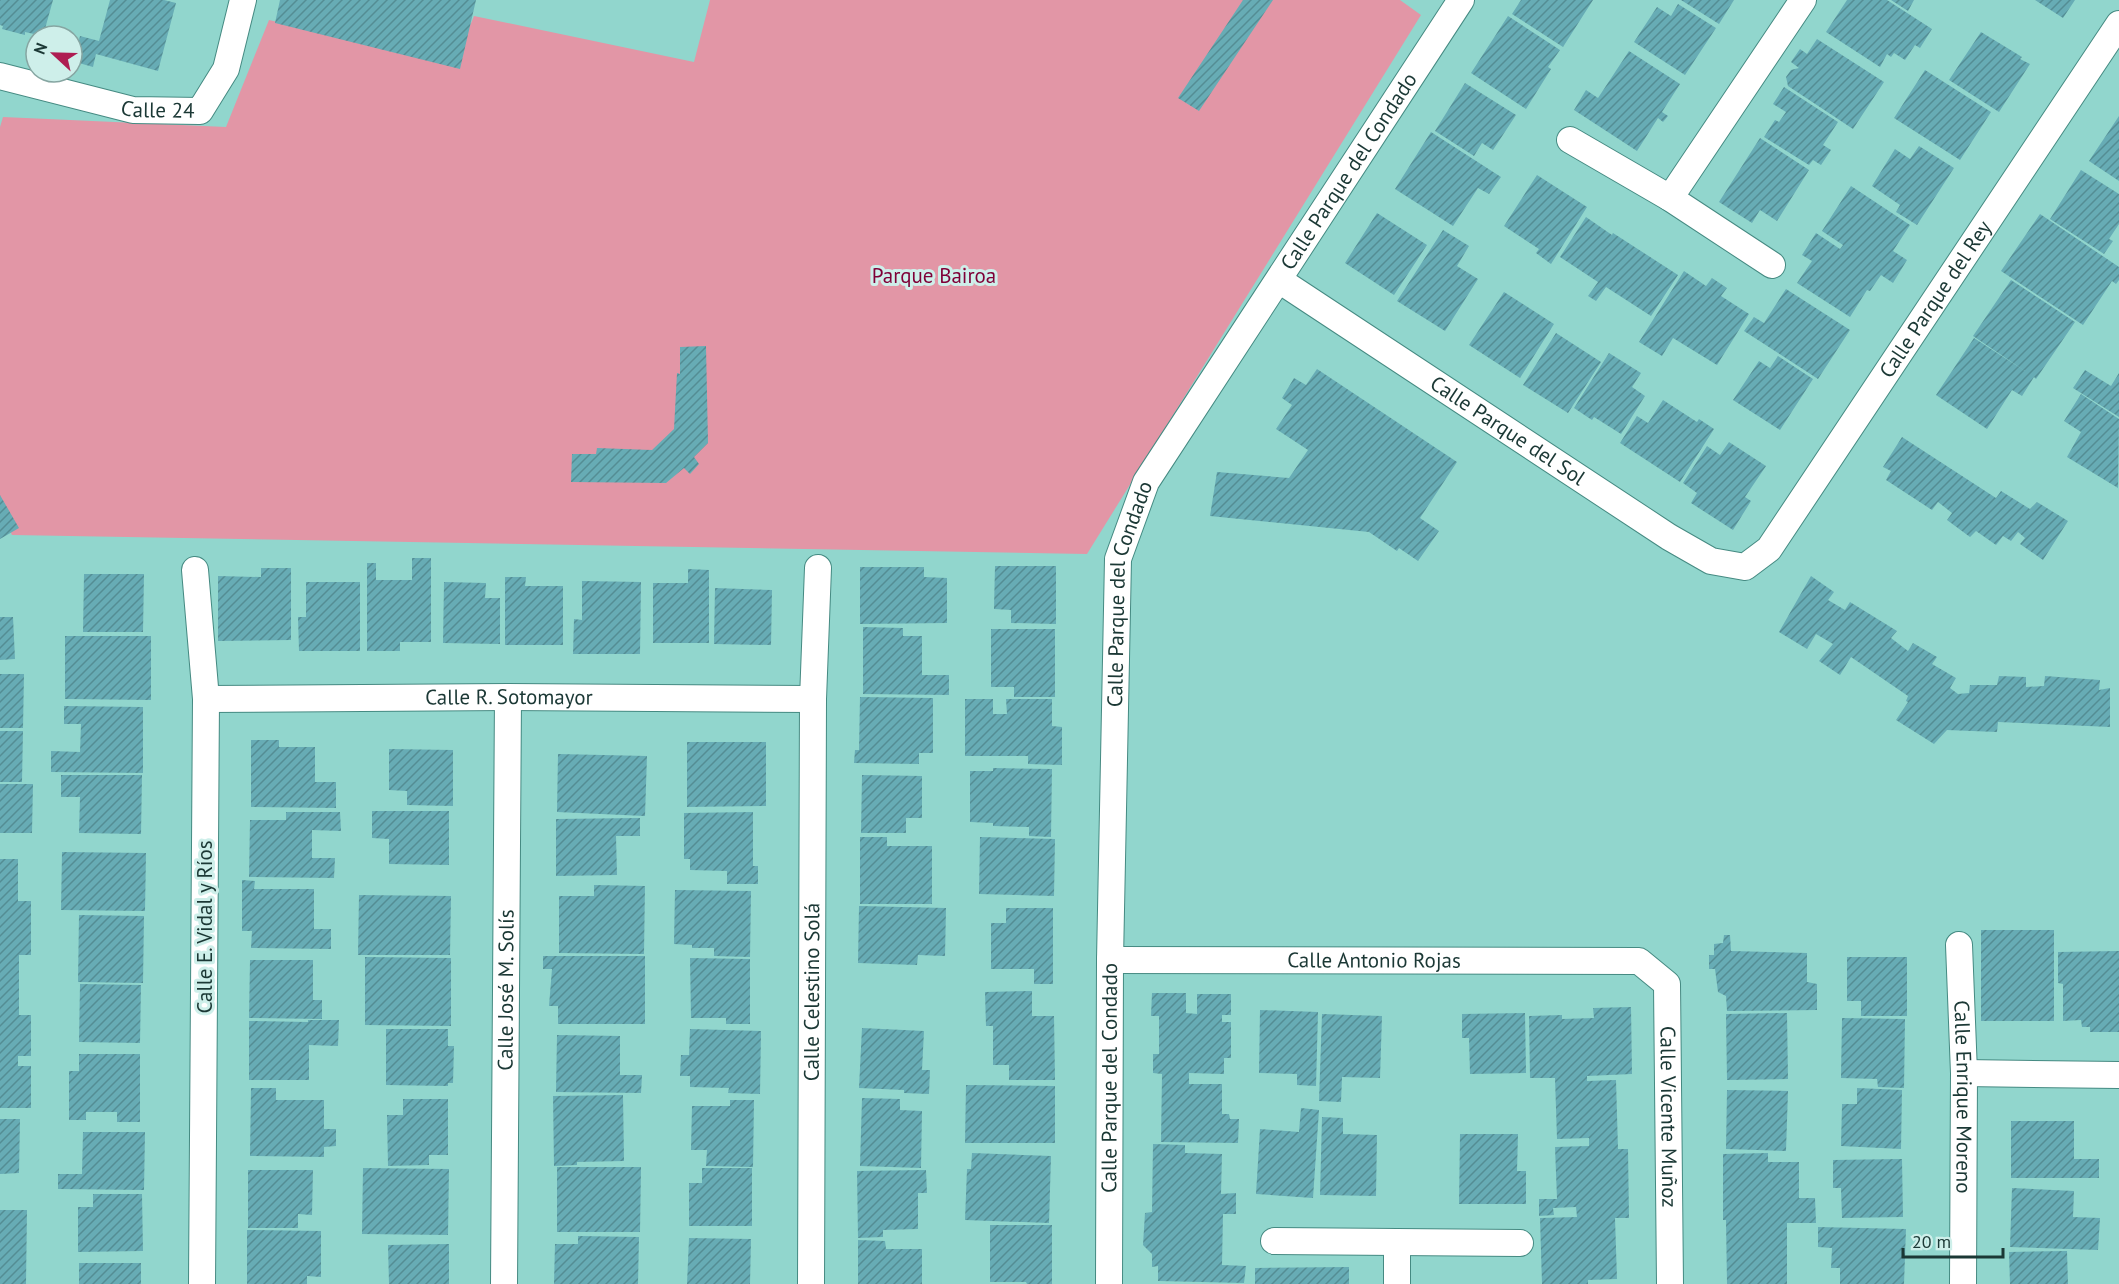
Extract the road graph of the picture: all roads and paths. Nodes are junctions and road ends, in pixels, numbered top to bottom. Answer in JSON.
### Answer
{"nodes":[{"id":1,"x":243,"y":0,"type":"edge"},
{"id":2,"x":1461,"y":0,"type":"edge"},
{"id":3,"x":1803,"y":0,"type":"edge"},
{"id":4,"x":2119,"y":24,"type":"edge"},
{"id":5,"x":0,"y":76,"type":"edge"},
{"id":6,"x":1570,"y":140,"type":"dead end"},
{"id":7,"x":1670,"y":198,"type":"junction"},
{"id":8,"x":1772,"y":265,"type":"dead end"},
{"id":9,"x":1279,"y":280,"type":"junction"},
{"id":10,"x":1745,"y":567,"type":"joint"},
{"id":11,"x":818,"y":568,"type":"dead end"},
{"id":12,"x":195,"y":570,"type":"dead end"},
{"id":13,"x":508,"y":697,"type":"junction"},
{"id":14,"x":206,"y":699,"type":"junction"},
{"id":15,"x":813,"y":699,"type":"junction"},
{"id":16,"x":1959,"y":945,"type":"dead end"},
{"id":17,"x":1110,"y":960,"type":"junction"},
{"id":18,"x":1639,"y":962,"type":"joint"},
{"id":19,"x":1964,"y":1073,"type":"junction"},
{"id":20,"x":2119,"y":1075,"type":"edge"},
{"id":21,"x":1274,"y":1241,"type":"dead end"},
{"id":22,"x":1397,"y":1242,"type":"junction"},
{"id":23,"x":1520,"y":1243,"type":"dead end"},
{"id":24,"x":202,"y":1284,"type":"edge"},
{"id":25,"x":504,"y":1284,"type":"edge"},
{"id":26,"x":811,"y":1284,"type":"edge"},
{"id":27,"x":1108,"y":1284,"type":"edge"},
{"id":28,"x":1397,"y":1284,"type":"edge"},
{"id":29,"x":1670,"y":1284,"type":"edge"},
{"id":30,"x":1963,"y":1284,"type":"edge"}],
"edges":[{"from":1,"to":5,"type":"street","name":"Calle 24"},
{"from":2,"to":9,"type":"street","name":"Calle Parque del Condado"},
{"from":3,"to":7,"type":"street"},
{"from":4,"to":10,"type":"street","name":"Calle Parque del Rey"},
{"from":6,"to":7,"type":"street"},
{"from":7,"to":8,"type":"street"},
{"from":9,"to":10,"type":"street","name":"Calle Parque del Sol"},
{"from":9,"to":17,"type":"street","name":"Calle Parque del Condado"},
{"from":11,"to":15,"type":"street","name":"Calle Celestino Solá"},
{"from":12,"to":14,"type":"street","name":"Calle E. Vidal y Ríos"},
{"from":13,"to":14,"type":"street","name":"Calle R. Sotomayor"},
{"from":13,"to":15,"type":"street","name":"Calle R. Sotomayor"},
{"from":13,"to":25,"type":"street","name":"Calle José M. Solís"},
{"from":14,"to":24,"type":"street","name":"Calle E. Vidal y Ríos"},
{"from":15,"to":26,"type":"street","name":"Calle Celestino Solá"},
{"from":16,"to":19,"type":"street","name":"Calle Enrique Moreno"},
{"from":17,"to":18,"type":"street","name":"Calle Antonio Rojas"},
{"from":17,"to":27,"type":"street","name":"Calle Parque del Condado"},
{"from":18,"to":29,"type":"street","name":"Calle Vicente Muñoz"},
{"from":19,"to":20,"type":"street"},
{"from":19,"to":30,"type":"street","name":"Calle Enrique Moreno"},
{"from":21,"to":22,"type":"street"},
{"from":22,"to":23,"type":"street"},
{"from":22,"to":28,"type":"street"}]}
